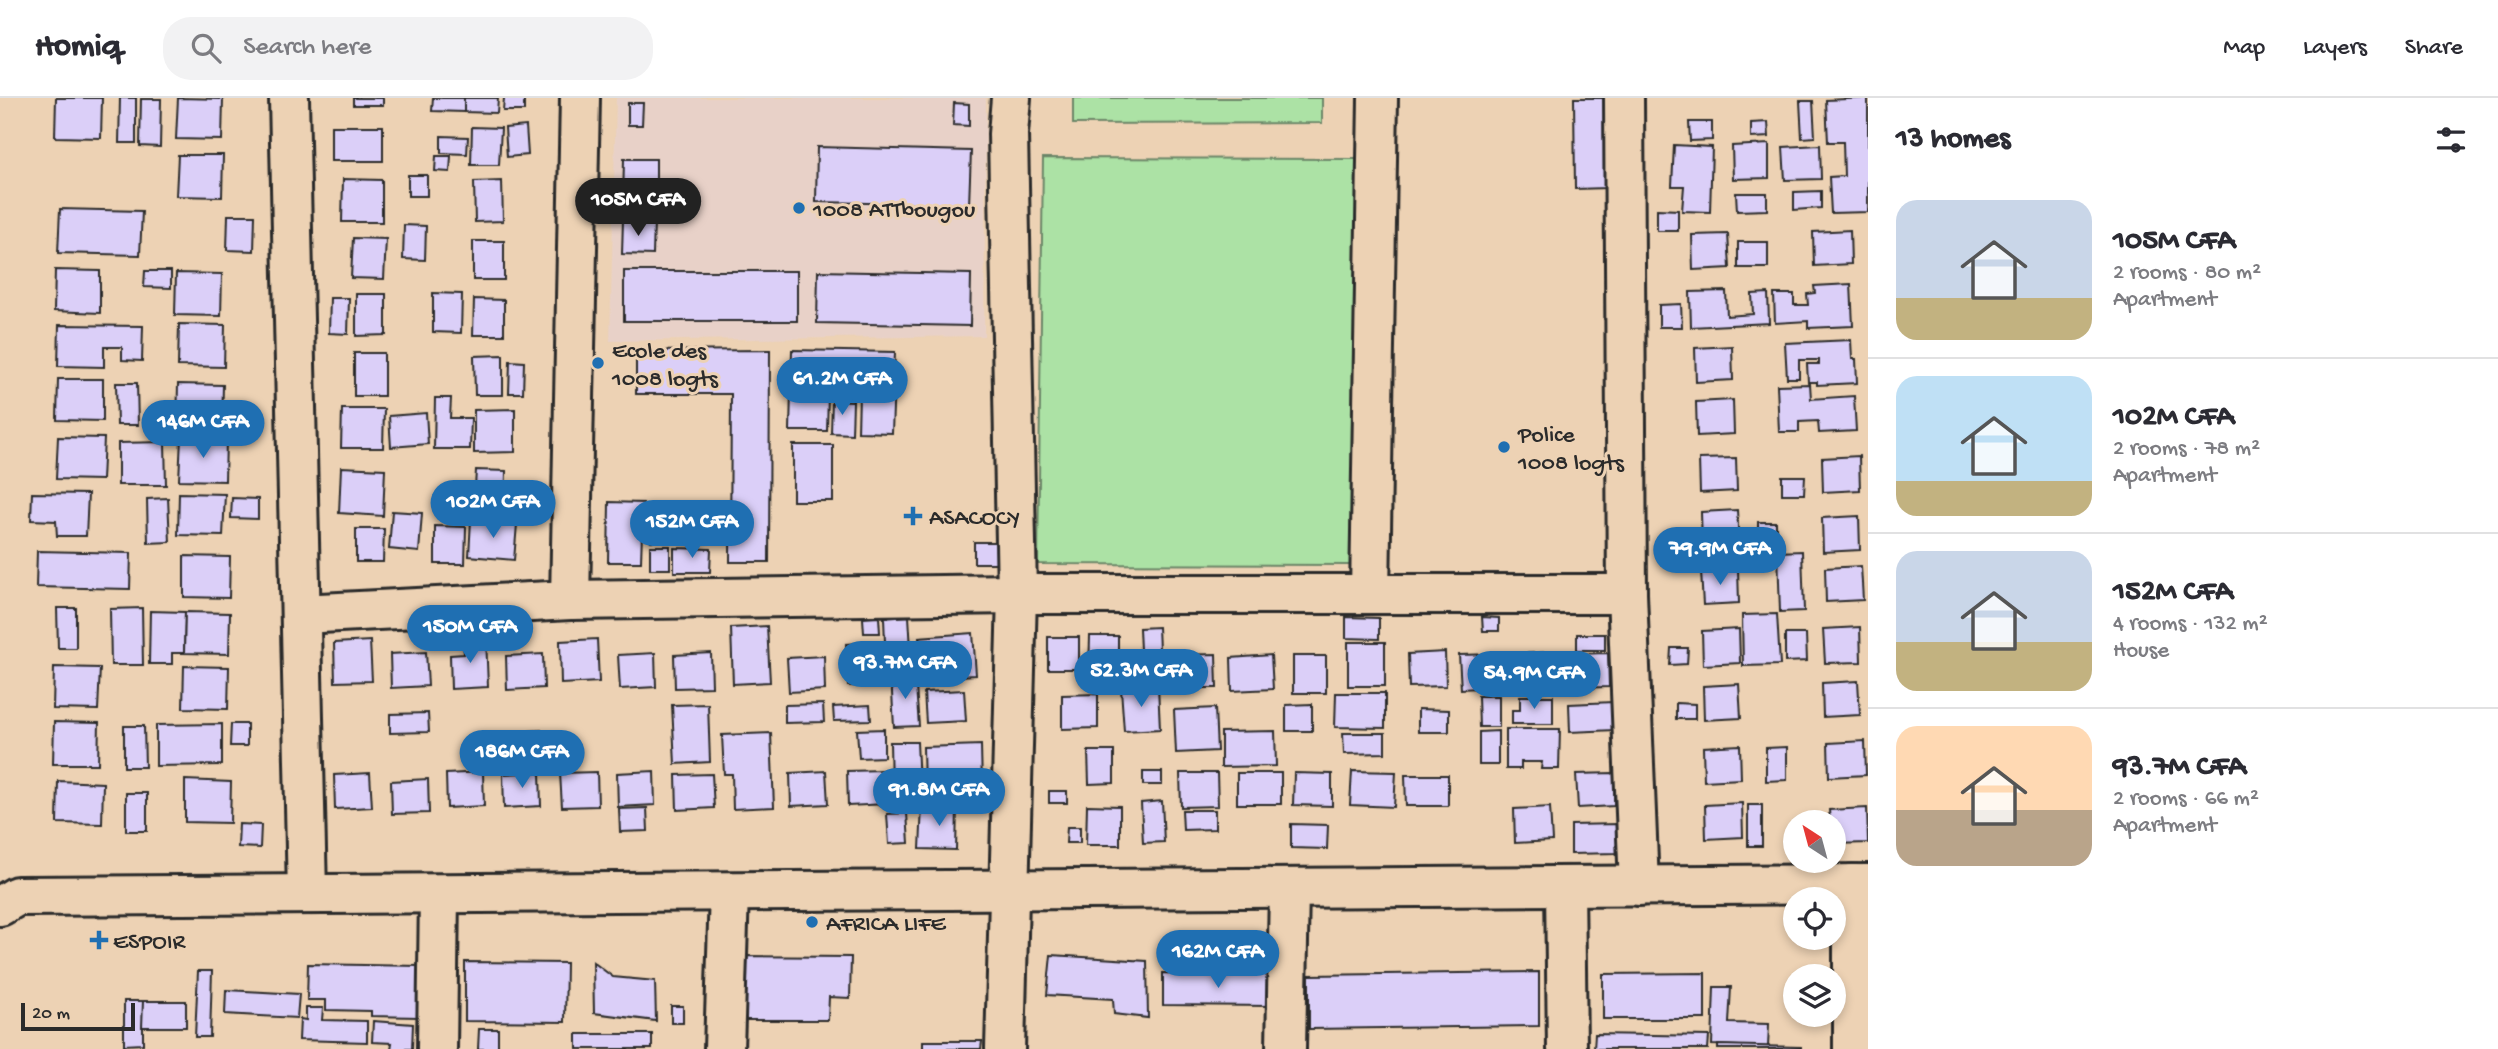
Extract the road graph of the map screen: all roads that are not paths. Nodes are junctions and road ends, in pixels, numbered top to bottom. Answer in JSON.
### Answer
{"nodes":[{"id":1,"x":289,"y":98,"type":"edge"},
{"id":2,"x":580,"y":98,"type":"edge"},
{"id":3,"x":1011,"y":98,"type":"edge"},
{"id":4,"x":1378,"y":98,"type":"edge"},
{"id":5,"x":1624,"y":98,"type":"edge"},
{"id":6,"x":1017,"y":594,"type":"junction"},
{"id":7,"x":1370,"y":594,"type":"junction"},
{"id":8,"x":1627,"y":594,"type":"junction"},
{"id":9,"x":570,"y":600,"type":"junction"},
{"id":10,"x":301,"y":614,"type":"junction"},
{"id":11,"x":1861,"y":884,"type":"edge"},
{"id":12,"x":1565,"y":886,"type":"junction"},
{"id":13,"x":1639,"y":886,"type":"junction"},
{"id":14,"x":1289,"y":888,"type":"junction"},
{"id":15,"x":1008,"y":890,"type":"junction"},
{"id":16,"x":729,"y":892,"type":"junction"},
{"id":17,"x":307,"y":894,"type":"junction"},
{"id":18,"x":439,"y":894,"type":"junction"},
{"id":19,"x":0,"y":906,"type":"edge"},
{"id":20,"x":437,"y":1049,"type":"edge"},
{"id":21,"x":724,"y":1049,"type":"edge"},
{"id":22,"x":1004,"y":1049,"type":"edge"},
{"id":23,"x":1286,"y":1049,"type":"edge"},
{"id":24,"x":1567,"y":1049,"type":"edge"},
{"id":25,"x":1853,"y":1049,"type":"edge"}],
"edges":[{"from":1,"to":10,"type":"street"},
{"from":2,"to":9,"type":"street"},
{"from":3,"to":6,"type":"street"},
{"from":4,"to":7,"type":"street"},
{"from":5,"to":8,"type":"street"},
{"from":6,"to":7,"type":"street"},
{"from":6,"to":9,"type":"street"},
{"from":6,"to":15,"type":"street"},
{"from":7,"to":8,"type":"street"},
{"from":8,"to":13,"type":"street"},
{"from":9,"to":10,"type":"street"},
{"from":10,"to":17,"type":"street"},
{"from":11,"to":13,"type":"street"},
{"from":11,"to":25,"type":"street"},
{"from":12,"to":13,"type":"street"},
{"from":12,"to":14,"type":"street"},
{"from":12,"to":24,"type":"street"},
{"from":14,"to":15,"type":"street"},
{"from":14,"to":23,"type":"street"},
{"from":15,"to":16,"type":"street"},
{"from":15,"to":22,"type":"street"},
{"from":16,"to":18,"type":"street"},
{"from":16,"to":21,"type":"street"},
{"from":17,"to":18,"type":"street"},
{"from":17,"to":19,"type":"street"},
{"from":18,"to":20,"type":"street"}]}
